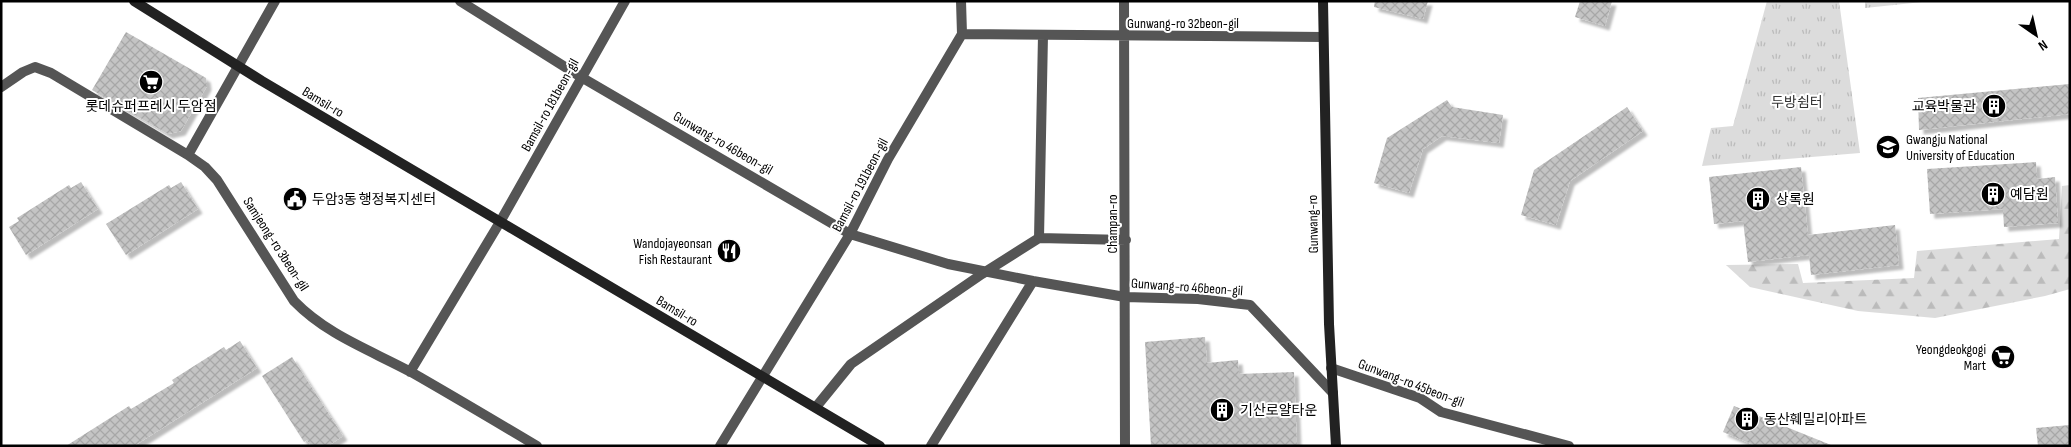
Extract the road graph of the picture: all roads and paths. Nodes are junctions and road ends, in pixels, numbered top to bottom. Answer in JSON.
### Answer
{"nodes":[{"id":1,"x":134,"y":1,"type":"edge"},
{"id":2,"x":275,"y":1,"type":"edge"},
{"id":3,"x":460,"y":1,"type":"edge"},
{"id":4,"x":626,"y":1,"type":"edge"},
{"id":5,"x":961,"y":1,"type":"edge"},
{"id":6,"x":1124,"y":1,"type":"edge"},
{"id":7,"x":1323,"y":1,"type":"edge"},
{"id":8,"x":962,"y":34,"type":"junction"},
{"id":9,"x":1042,"y":35,"type":"junction"},
{"id":10,"x":1125,"y":36,"type":"junction"},
{"id":11,"x":1323,"y":37,"type":"junction"},
{"id":12,"x":237,"y":66,"type":"junction"},
{"id":13,"x":581,"y":76,"type":"junction"},
{"id":14,"x":1,"y":87,"type":"edge"},
{"id":15,"x":188,"y":155,"type":"junction"},
{"id":16,"x":500,"y":222,"type":"junction"},
{"id":17,"x":850,"y":234,"type":"junction"},
{"id":18,"x":1040,"y":238,"type":"junction"},
{"id":19,"x":1126,"y":240,"type":"junction"},
{"id":20,"x":988,"y":272,"type":"junction"},
{"id":21,"x":1033,"y":281,"type":"junction"},
{"id":22,"x":1125,"y":297,"type":"junction"},
{"id":23,"x":1331,"y":368,"type":"junction"},
{"id":24,"x":410,"y":372,"type":"junction"},
{"id":25,"x":763,"y":377,"type":"junction"},
{"id":26,"x":1333,"y":393,"type":"junction"},
{"id":27,"x":816,"y":407,"type":"junction"},
{"id":28,"x":537,"y":446,"type":"edge"},
{"id":29,"x":720,"y":446,"type":"edge"},
{"id":30,"x":880,"y":446,"type":"edge"},
{"id":31,"x":930,"y":446,"type":"edge"},
{"id":32,"x":1126,"y":446,"type":"edge"},
{"id":33,"x":1336,"y":446,"type":"edge"},
{"id":34,"x":1569,"y":446,"type":"edge"}],
"edges":[{"from":1,"to":12,"type":"main road","name":"Bamsil-ro"},
{"from":2,"to":12,"type":"street"},
{"from":3,"to":13,"type":"street","name":"Gunwang-ro 46beon-gil"},
{"from":4,"to":13,"type":"street","name":"Bamsil-ro 181beon-gil"},
{"from":5,"to":8,"type":"street"},
{"from":6,"to":10,"type":"street","name":"Champan-ro"},
{"from":7,"to":11,"type":"main road","name":"Gunwang-ro"},
{"from":8,"to":9,"type":"street","name":"Gunwang-ro 32beon-gil"},
{"from":8,"to":17,"type":"street","name":"Bamsil-ro 191beon-gil"},
{"from":9,"to":10,"type":"street","name":"Gunwang-ro 32beon-gil"},
{"from":9,"to":18,"type":"street"},
{"from":10,"to":11,"type":"street","name":"Gunwang-ro 32beon-gil"},
{"from":10,"to":19,"type":"street","name":"Champan-ro"},
{"from":11,"to":23,"type":"main road","name":"Gunwang-ro"},
{"from":12,"to":15,"type":"street"},
{"from":12,"to":16,"type":"main road","name":"Bamsil-ro"},
{"from":13,"to":16,"type":"street","name":"Bamsil-ro 181beon-gil"},
{"from":13,"to":17,"type":"street","name":"Gunwang-ro 46beon-gil"},
{"from":14,"to":15,"type":"street","name":"Samjeong-ro 3beon-gil"},
{"from":15,"to":24,"type":"street","name":"Samjeong-ro 3beon-gil"},
{"from":16,"to":24,"type":"street"},
{"from":16,"to":25,"type":"main road","name":"Bamsil-ro"},
{"from":17,"to":20,"type":"street","name":"Gunwang-ro 46beon-gil"},
{"from":17,"to":25,"type":"street","name":"Bamsil-ro 191beon-gil"},
{"from":18,"to":19,"type":"street"},
{"from":18,"to":20,"type":"street"},
{"from":19,"to":22,"type":"street","name":"Champan-ro"},
{"from":20,"to":21,"type":"street","name":"Gunwang-ro 46beon-gil"},
{"from":20,"to":27,"type":"street"},
{"from":21,"to":22,"type":"street","name":"Gunwang-ro 46beon-gil"},
{"from":21,"to":31,"type":"street"},
{"from":22,"to":26,"type":"street","name":"Gunwang-ro 46beon-gil"},
{"from":22,"to":32,"type":"street","name":"Champan-ro"},
{"from":23,"to":26,"type":"main road","name":"Gunwang-ro"},
{"from":23,"to":34,"type":"street","name":"Gunwang-ro 45beon-gil"},
{"from":24,"to":28,"type":"street","name":"Samjeong-ro 3beon-gil"},
{"from":25,"to":27,"type":"main road","name":"Bamsil-ro"},
{"from":25,"to":29,"type":"street"},
{"from":26,"to":33,"type":"main road","name":"Gunwang-ro"},
{"from":27,"to":30,"type":"main road","name":"Bamsil-ro"}]}
